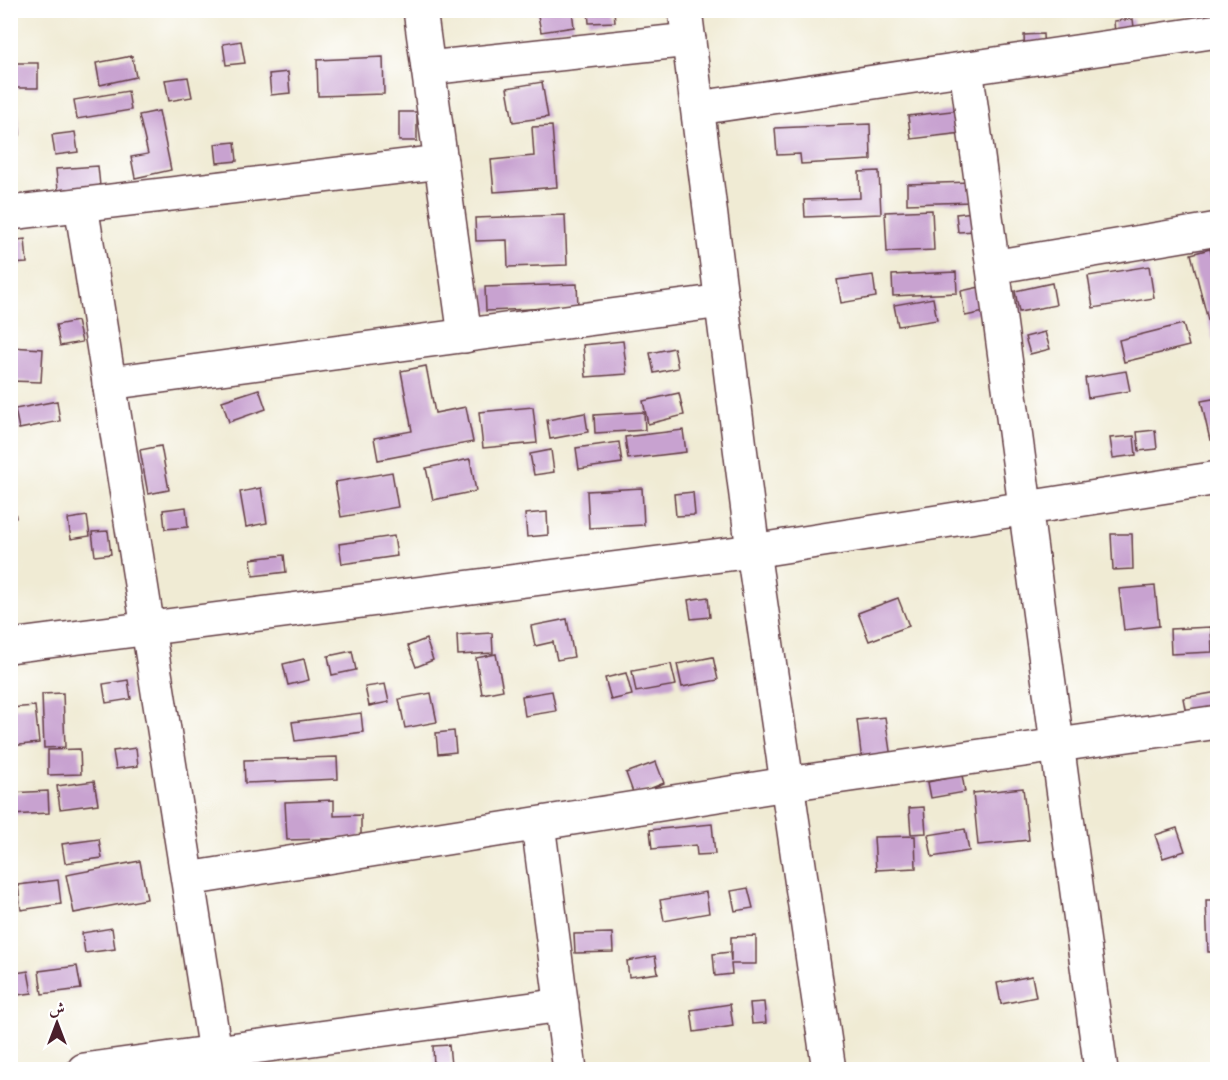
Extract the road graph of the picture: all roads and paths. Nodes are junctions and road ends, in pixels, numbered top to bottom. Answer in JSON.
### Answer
{"nodes":[{"id":1,"x":420,"y":10,"type":"edge"},
{"id":2,"x":687,"y":25,"type":"edge"},
{"id":3,"x":1218,"y":31,"type":"edge"},
{"id":4,"x":428,"y":69,"type":"junction"},
{"id":5,"x":966,"y":69,"type":"junction"},
{"id":6,"x":698,"y":108,"type":"junction"},
{"id":7,"x":441,"y":162,"type":"junction"},
{"id":8,"x":81,"y":205,"type":"junction"},
{"id":9,"x":10,"y":213,"type":"edge"},
{"id":10,"x":1218,"y":229,"type":"edge"},
{"id":11,"x":993,"y":267,"type":"junction"},
{"id":12,"x":722,"y":301,"type":"junction"},
{"id":13,"x":465,"y":336,"type":"junction"},
{"id":14,"x":109,"y":383,"type":"junction"},
{"id":15,"x":1218,"y":478,"type":"edge"},
{"id":16,"x":1026,"y":508,"type":"junction"},
{"id":17,"x":753,"y":551,"type":"junction"},
{"id":18,"x":148,"y":629,"type":"junction"},
{"id":19,"x":10,"y":646,"type":"edge"},
{"id":20,"x":1218,"y":722,"type":"edge"},
{"id":21,"x":1058,"y":745,"type":"junction"},
{"id":22,"x":787,"y":784,"type":"junction"},
{"id":23,"x":538,"y":824,"type":"junction"},
{"id":24,"x":188,"y":879,"type":"junction"},
{"id":25,"x":562,"y":1005,"type":"junction"},
{"id":26,"x":215,"y":1052,"type":"junction"},
{"id":27,"x":84,"y":1070,"type":"edge"},
{"id":28,"x":570,"y":1070,"type":"edge"},
{"id":29,"x":829,"y":1070,"type":"edge"},
{"id":30,"x":1101,"y":1070,"type":"edge"}],
"edges":[{"from":1,"to":4,"type":"street"},
{"from":2,"to":4,"type":"street"},
{"from":2,"to":6,"type":"street"},
{"from":3,"to":5,"type":"street"},
{"from":4,"to":7,"type":"street"},
{"from":5,"to":6,"type":"street"},
{"from":5,"to":11,"type":"street"},
{"from":6,"to":12,"type":"street"},
{"from":7,"to":8,"type":"street"},
{"from":7,"to":13,"type":"street"},
{"from":8,"to":9,"type":"street"},
{"from":8,"to":14,"type":"street"},
{"from":10,"to":11,"type":"street"},
{"from":11,"to":16,"type":"street"},
{"from":12,"to":13,"type":"street"},
{"from":12,"to":17,"type":"street"},
{"from":13,"to":14,"type":"street"},
{"from":14,"to":18,"type":"street"},
{"from":15,"to":16,"type":"street"},
{"from":16,"to":17,"type":"street"},
{"from":16,"to":21,"type":"street"},
{"from":17,"to":18,"type":"street"},
{"from":17,"to":22,"type":"street"},
{"from":18,"to":19,"type":"street"},
{"from":18,"to":24,"type":"street"},
{"from":20,"to":21,"type":"street"},
{"from":21,"to":22,"type":"street"},
{"from":21,"to":30,"type":"street"},
{"from":22,"to":23,"type":"street"},
{"from":22,"to":29,"type":"street"},
{"from":23,"to":24,"type":"street"},
{"from":23,"to":25,"type":"street"},
{"from":24,"to":26,"type":"street"},
{"from":25,"to":26,"type":"street"},
{"from":25,"to":28,"type":"street"},
{"from":26,"to":27,"type":"street"}]}
